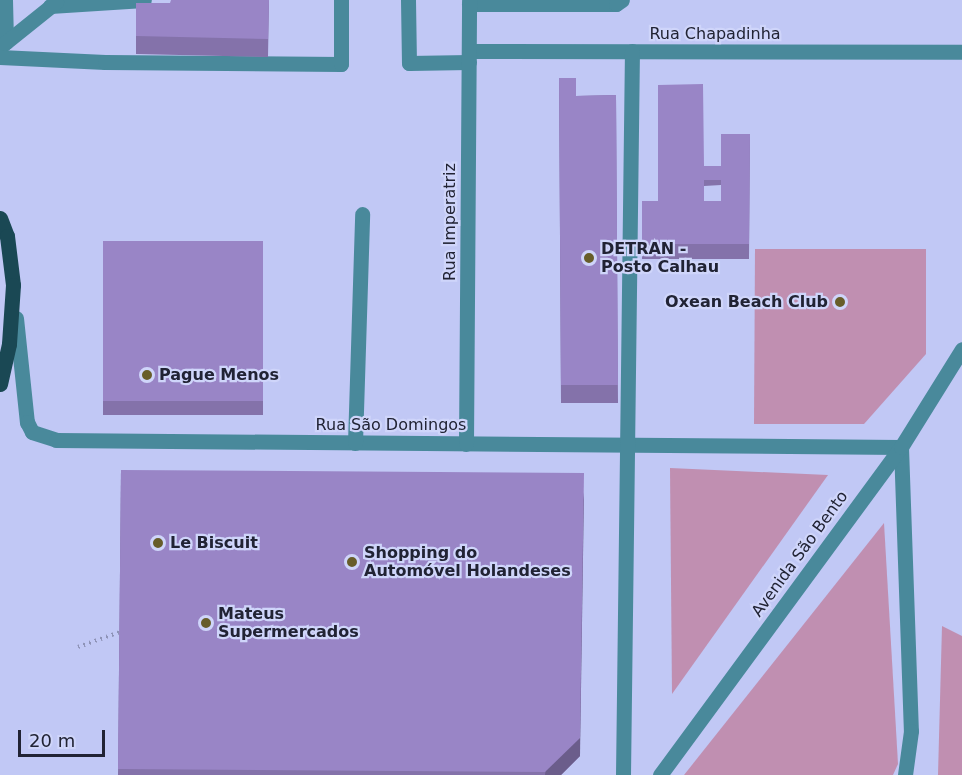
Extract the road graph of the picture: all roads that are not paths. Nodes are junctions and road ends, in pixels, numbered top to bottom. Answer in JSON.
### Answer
{"nodes":[{"id":1,"x":4,"y":0,"type":"edge"},
{"id":2,"x":144,"y":0,"type":"edge"},
{"id":3,"x":341,"y":0,"type":"edge"},
{"id":4,"x":408,"y":0,"type":"edge"},
{"id":5,"x":622,"y":0,"type":"edge"},
{"id":6,"x":468,"y":2,"type":"edge"},
{"id":7,"x":54,"y":3,"type":"edge"},
{"id":8,"x":3,"y":44,"type":"edge"},
{"id":9,"x":632,"y":51,"type":"junction"},
{"id":10,"x":962,"y":52,"type":"edge"},
{"id":11,"x":0,"y":57,"type":"edge"},
{"id":12,"x":469,"y":57,"type":"junction"},
{"id":13,"x":362,"y":214,"type":"dead end"},
{"id":14,"x":0,"y":218,"type":"edge"},
{"id":15,"x":13,"y":285,"type":"junction"},
{"id":16,"x":962,"y":349,"type":"edge"},
{"id":17,"x":0,"y":384,"type":"edge"},
{"id":18,"x":355,"y":443,"type":"junction"},
{"id":19,"x":466,"y":444,"type":"junction"},
{"id":20,"x":630,"y":445,"type":"junction"},
{"id":21,"x":901,"y":447,"type":"junction"},
{"id":22,"x":623,"y":775,"type":"edge"},
{"id":23,"x":660,"y":775,"type":"edge"},
{"id":24,"x":905,"y":775,"type":"edge"}],
"edges":[{"from":1,"to":8,"type":"street"},
{"from":2,"to":7,"type":"street"},
{"from":3,"to":11,"type":"street"},
{"from":4,"to":12,"type":"street","name":"Rua Chapadinha"},
{"from":5,"to":6,"type":"street"},
{"from":6,"to":12,"type":"street","name":"Rua Imperatriz"},
{"from":7,"to":8,"type":"street"},
{"from":9,"to":10,"type":"street","name":"Rua Chapadinha"},
{"from":9,"to":12,"type":"street","name":"Rua Chapadinha"},
{"from":9,"to":20,"type":"street"},
{"from":12,"to":19,"type":"street","name":"Rua Imperatriz"},
{"from":13,"to":18,"type":"street"},
{"from":14,"to":15,"type":"main road"},
{"from":15,"to":17,"type":"main road"},
{"from":15,"to":18,"type":"street","name":"Rua São Domingos"},
{"from":16,"to":21,"type":"street","name":"Avenida São Bento"},
{"from":18,"to":19,"type":"street","name":"Rua São Domingos"},
{"from":19,"to":20,"type":"street","name":"Rua São Domingos"},
{"from":20,"to":21,"type":"street","name":"Rua São Domingos"},
{"from":20,"to":22,"type":"street"},
{"from":21,"to":23,"type":"street","name":"Avenida São Bento"},
{"from":21,"to":24,"type":"street"}]}
